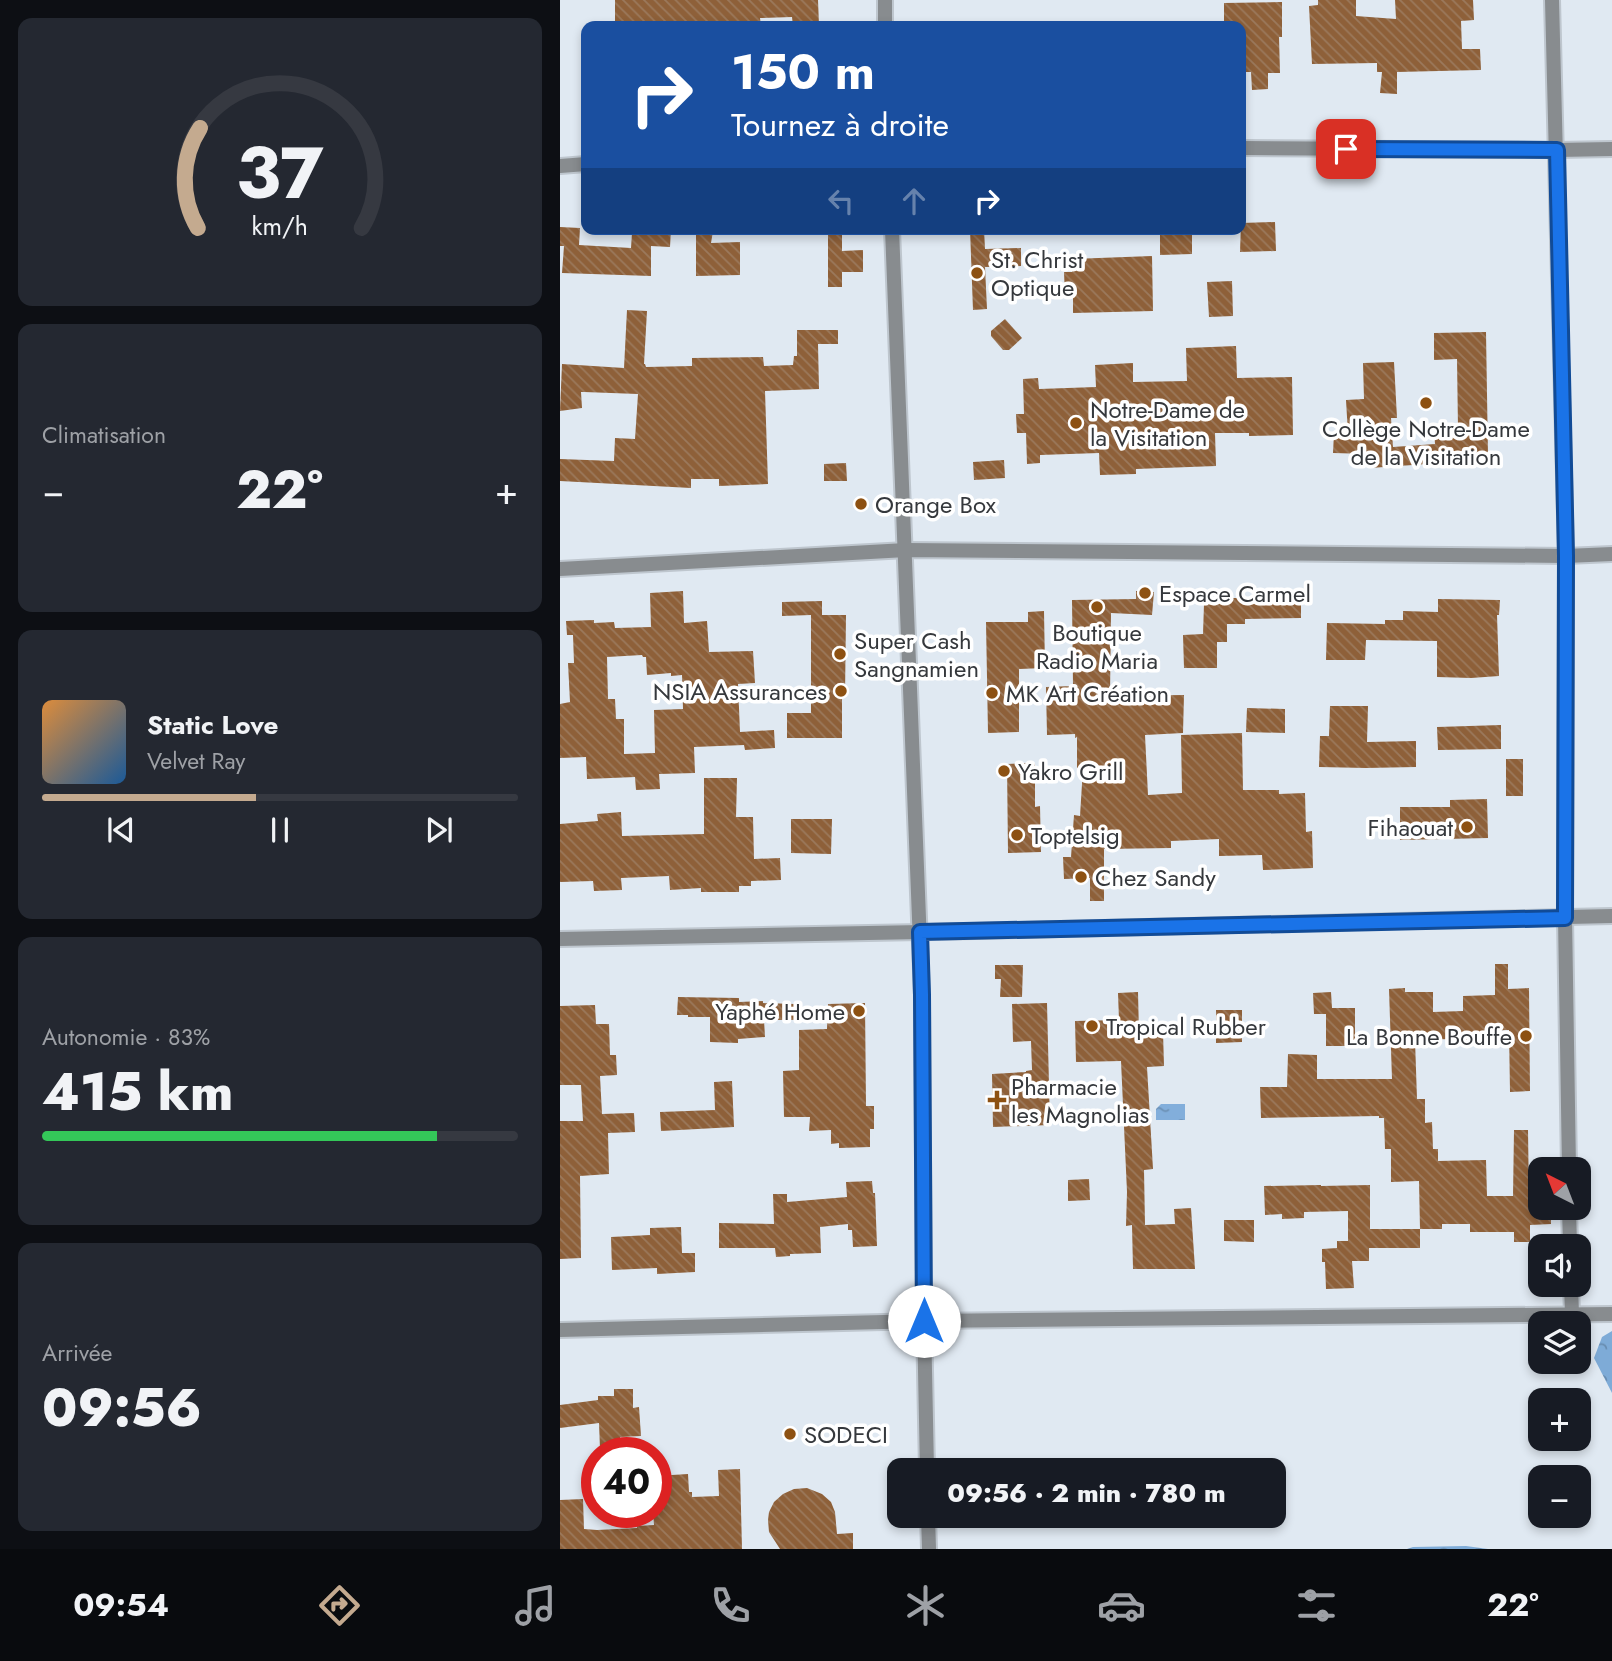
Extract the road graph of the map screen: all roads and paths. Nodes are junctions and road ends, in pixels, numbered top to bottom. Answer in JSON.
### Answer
{"nodes":[{"id":1,"x":884,"y":0,"type":"edge"},
{"id":2,"x":1552,"y":0,"type":"edge"},
{"id":3,"x":885,"y":21,"type":"edge"},
{"id":4,"x":1246,"y":148,"type":"edge"},
{"id":5,"x":1612,"y":149,"type":"edge"},
{"id":6,"x":1557,"y":150,"type":"junction"},
{"id":7,"x":581,"y":164,"type":"edge"},
{"id":8,"x":560,"y":166,"type":"edge"},
{"id":9,"x":892,"y":235,"type":"edge"},
{"id":10,"x":906,"y":550,"type":"junction"},
{"id":11,"x":1612,"y":554,"type":"edge"},
{"id":12,"x":1566,"y":556,"type":"junction"},
{"id":13,"x":560,"y":569,"type":"edge"},
{"id":14,"x":1612,"y":916,"type":"edge"},
{"id":15,"x":1565,"y":918,"type":"junction"},
{"id":16,"x":920,"y":932,"type":"junction"},
{"id":17,"x":560,"y":939,"type":"edge"},
{"id":18,"x":1569,"y":1157,"type":"edge"},
{"id":19,"x":1612,"y":1314,"type":"edge"},
{"id":20,"x":1528,"y":1315,"type":"edge"},
{"id":21,"x":1591,"y":1315,"type":"edge"},
{"id":22,"x":924,"y":1321,"type":"junction"},
{"id":23,"x":560,"y":1329,"type":"edge"},
{"id":24,"x":927,"y":1458,"type":"edge"},
{"id":25,"x":928,"y":1528,"type":"edge"},
{"id":26,"x":929,"y":1549,"type":"edge"}],
"edges":[{"from":1,"to":3,"type":"street"},
{"from":2,"to":6,"type":"street"},
{"from":4,"to":6,"type":"street"},
{"from":5,"to":6,"type":"street"},
{"from":6,"to":12,"type":"street"},
{"from":7,"to":8,"type":"street"},
{"from":9,"to":10,"type":"street"},
{"from":10,"to":12,"type":"street"},
{"from":10,"to":13,"type":"street"},
{"from":10,"to":16,"type":"street"},
{"from":11,"to":12,"type":"street"},
{"from":12,"to":15,"type":"street"},
{"from":14,"to":15,"type":"street"},
{"from":15,"to":16,"type":"street"},
{"from":15,"to":18,"type":"street"},
{"from":16,"to":17,"type":"street"},
{"from":16,"to":22,"type":"street"},
{"from":19,"to":21,"type":"street"},
{"from":20,"to":22,"type":"street"},
{"from":22,"to":23,"type":"street"},
{"from":22,"to":24,"type":"street"},
{"from":25,"to":26,"type":"street"}]}
